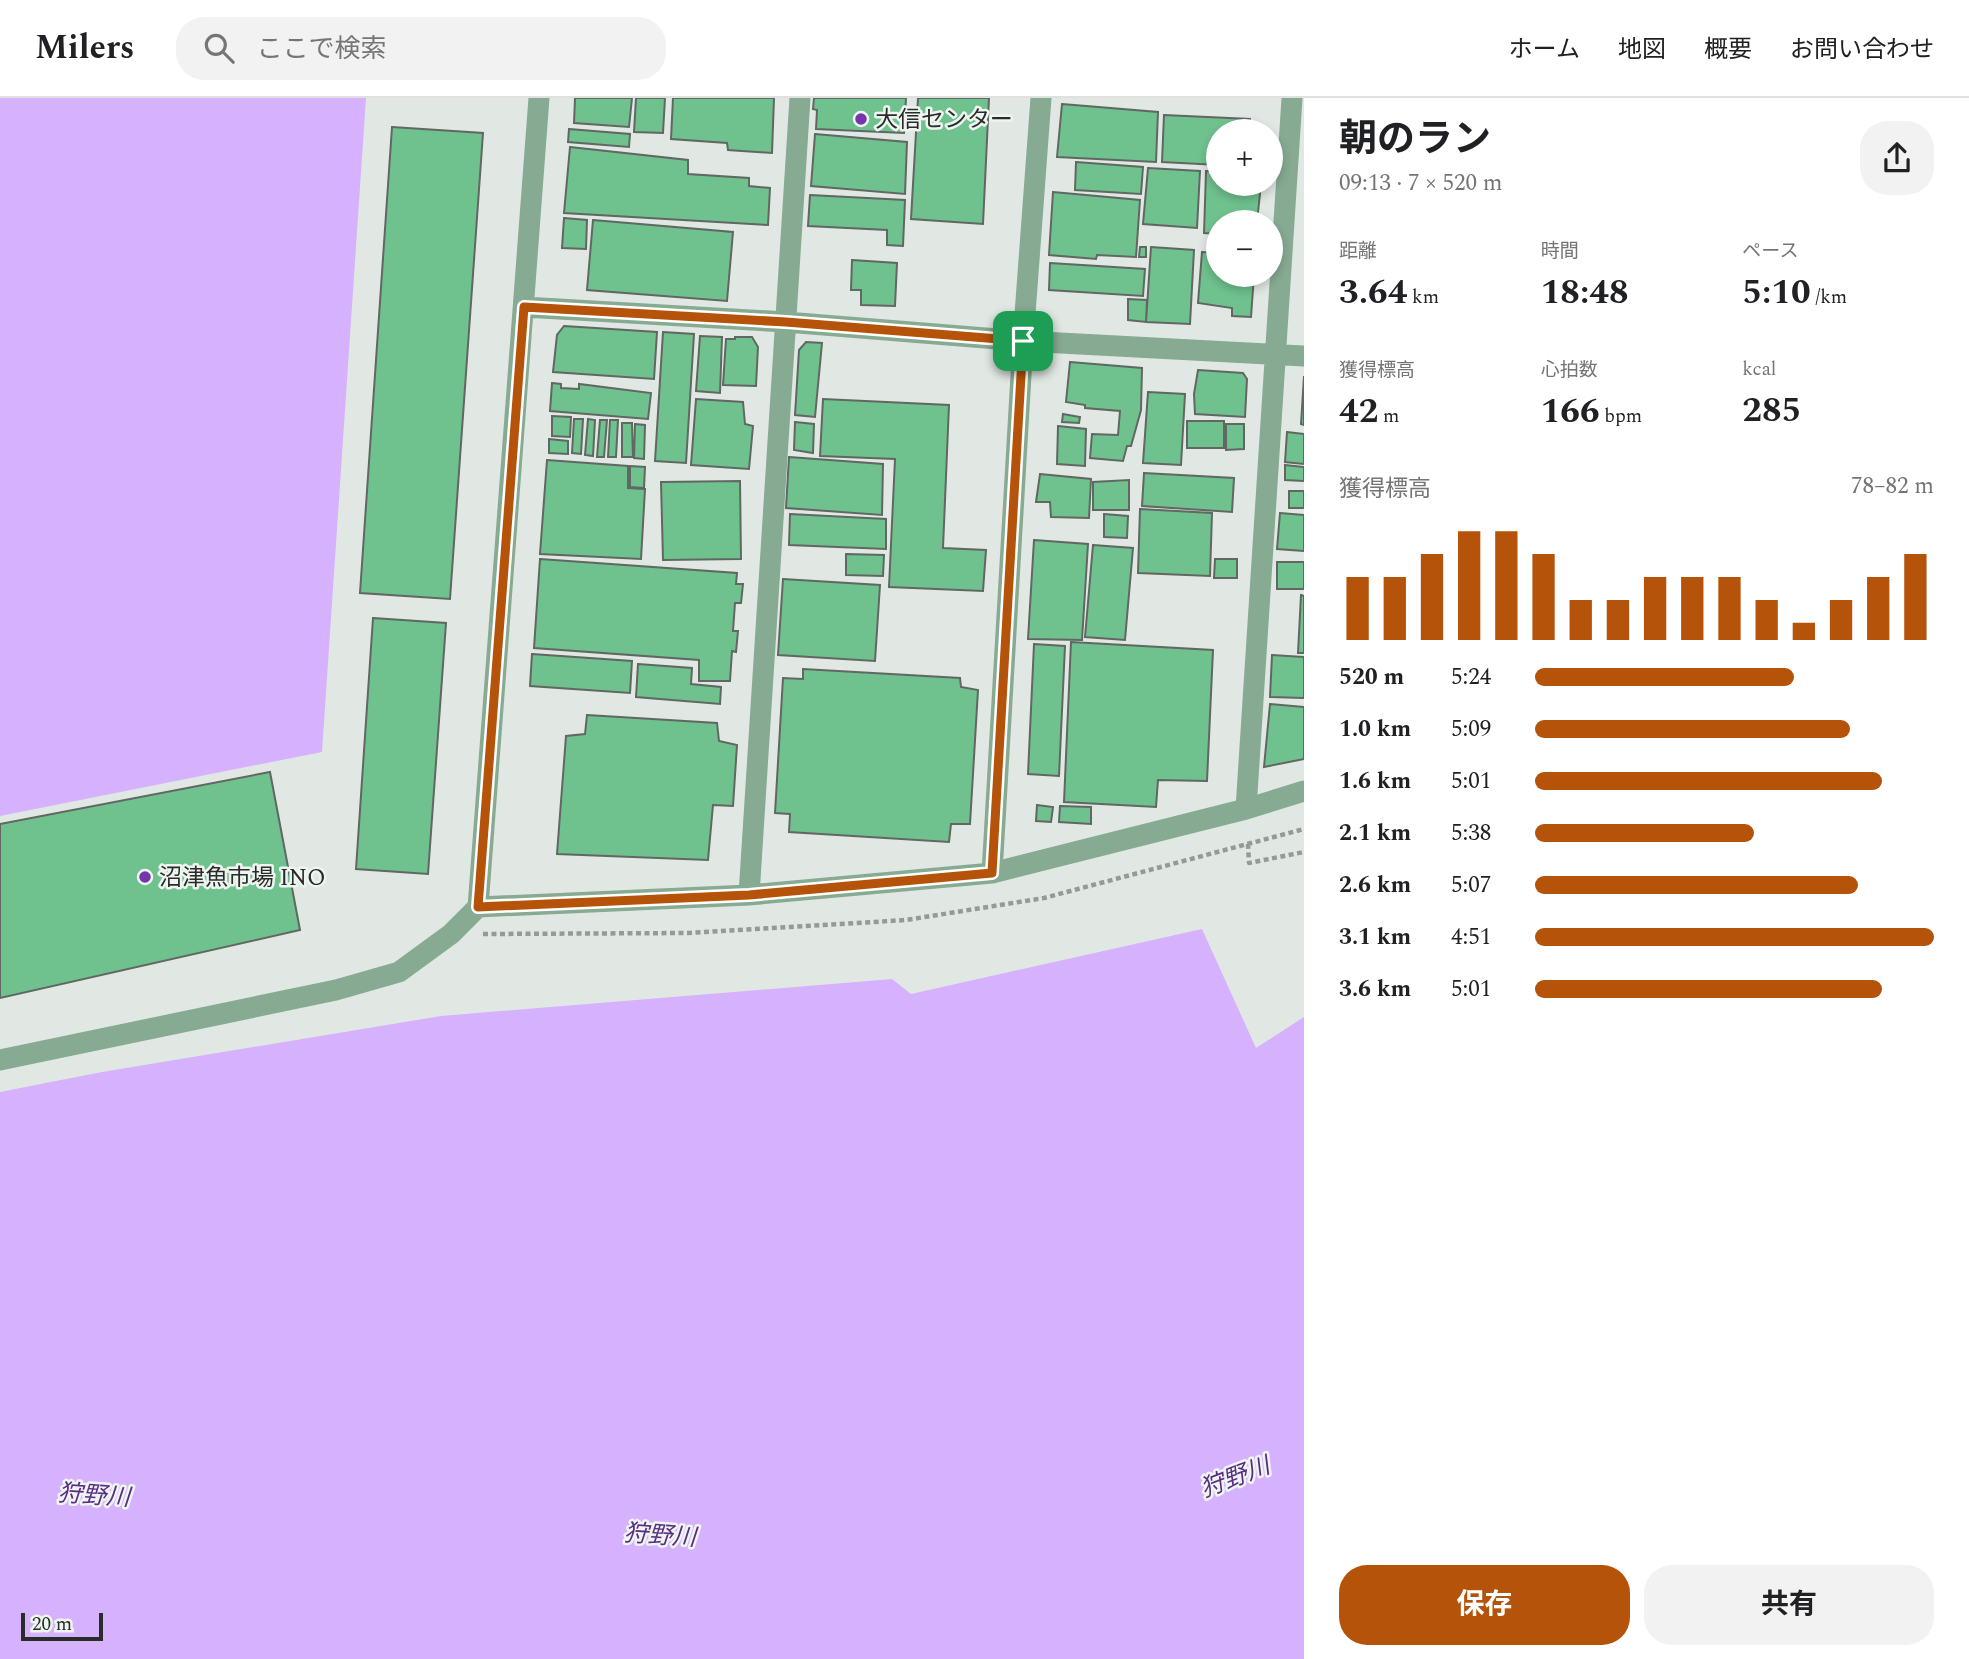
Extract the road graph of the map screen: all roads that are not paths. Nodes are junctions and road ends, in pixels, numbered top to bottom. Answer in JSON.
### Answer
{"nodes":[{"id":1,"x":539,"y":98,"type":"edge"},
{"id":2,"x":800,"y":98,"type":"edge"},
{"id":3,"x":1041,"y":98,"type":"edge"},
{"id":4,"x":1292,"y":98,"type":"edge"},
{"id":5,"x":524,"y":307,"type":"junction"},
{"id":6,"x":786,"y":322,"type":"junction"},
{"id":7,"x":1023,"y":341,"type":"junction"},
{"id":8,"x":1274,"y":354,"type":"junction"},
{"id":9,"x":1304,"y":356,"type":"edge"},
{"id":10,"x":1304,"y":791,"type":"edge"},
{"id":11,"x":1246,"y":810,"type":"junction"},
{"id":12,"x":992,"y":873,"type":"junction"},
{"id":13,"x":749,"y":895,"type":"junction"},
{"id":14,"x":478,"y":907,"type":"junction"},
{"id":15,"x":0,"y":1060,"type":"edge"}],
"edges":[{"from":1,"to":5,"type":"street"},
{"from":2,"to":6,"type":"street"},
{"from":3,"to":7,"type":"street"},
{"from":4,"to":8,"type":"street"},
{"from":5,"to":6,"type":"street"},
{"from":5,"to":14,"type":"street"},
{"from":6,"to":7,"type":"street"},
{"from":6,"to":13,"type":"street"},
{"from":7,"to":8,"type":"street"},
{"from":7,"to":12,"type":"street"},
{"from":8,"to":9,"type":"street"},
{"from":8,"to":11,"type":"street"},
{"from":10,"to":11,"type":"street"},
{"from":11,"to":12,"type":"street"},
{"from":12,"to":13,"type":"street"},
{"from":13,"to":14,"type":"street"},
{"from":14,"to":15,"type":"street"}]}
